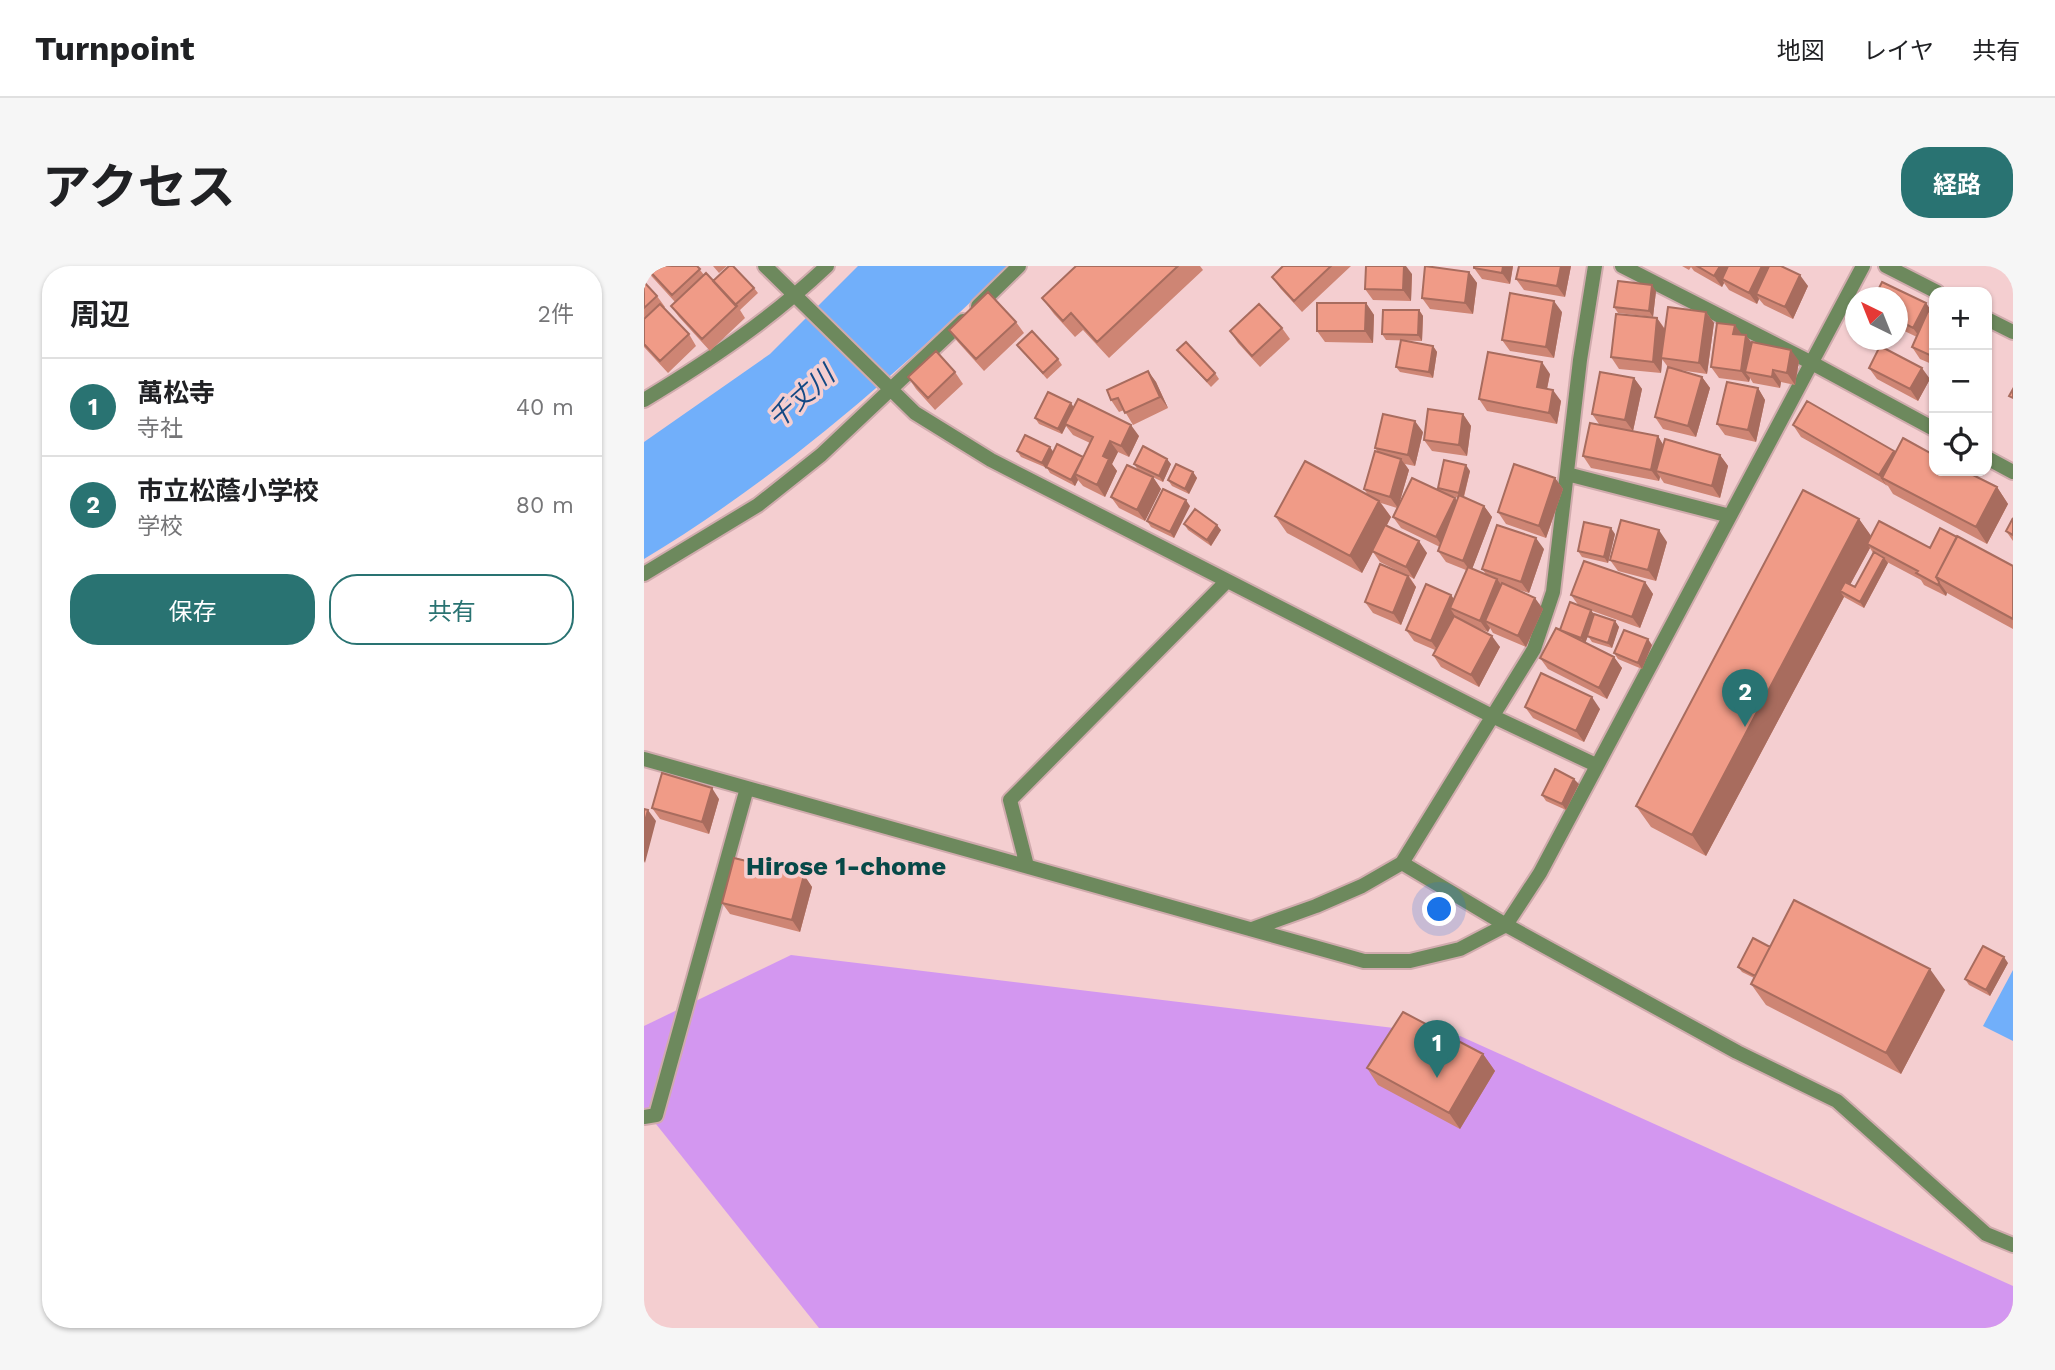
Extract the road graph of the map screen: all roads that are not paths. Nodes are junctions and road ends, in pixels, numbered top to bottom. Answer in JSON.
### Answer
{"nodes":[{"id":1,"x":765,"y":266,"type":"edge"},
{"id":2,"x":827,"y":266,"type":"edge"},
{"id":3,"x":1019,"y":266,"type":"edge"},
{"id":4,"x":1595,"y":266,"type":"edge"},
{"id":5,"x":1622,"y":266,"type":"edge"},
{"id":6,"x":1863,"y":266,"type":"edge"},
{"id":7,"x":1886,"y":266,"type":"edge"},
{"id":8,"x":1929,"y":288,"type":"edge"},
{"id":9,"x":795,"y":296,"type":"junction"},
{"id":10,"x":1992,"y":321,"type":"edge"},
{"id":11,"x":2013,"y":332,"type":"edge"},
{"id":12,"x":1812,"y":363,"type":"junction"},
{"id":13,"x":886,"y":387,"type":"junction"},
{"id":14,"x":644,"y":400,"type":"edge"},
{"id":15,"x":1929,"y":426,"type":"edge"},
{"id":16,"x":1992,"y":461,"type":"edge"},
{"id":17,"x":2013,"y":472,"type":"edge"},
{"id":18,"x":1567,"y":474,"type":"junction"},
{"id":19,"x":1730,"y":516,"type":"junction"},
{"id":20,"x":644,"y":574,"type":"edge"},
{"id":21,"x":1227,"y":581,"type":"junction"},
{"id":22,"x":1492,"y":716,"type":"junction"},
{"id":23,"x":644,"y":759,"type":"edge"},
{"id":24,"x":1596,"y":765,"type":"junction"},
{"id":25,"x":747,"y":788,"type":"junction"},
{"id":26,"x":1402,"y":863,"type":"junction"},
{"id":27,"x":1027,"y":866,"type":"junction"},
{"id":28,"x":1506,"y":925,"type":"junction"},
{"id":29,"x":1252,"y":929,"type":"junction"},
{"id":30,"x":644,"y":1117,"type":"edge"},
{"id":31,"x":2013,"y":1245,"type":"edge"}],
"edges":[{"from":1,"to":9,"type":"street"},
{"from":2,"to":9,"type":"street"},
{"from":3,"to":13,"type":"street"},
{"from":4,"to":18,"type":"street"},
{"from":5,"to":12,"type":"street"},
{"from":6,"to":12,"type":"street"},
{"from":7,"to":8,"type":"street"},
{"from":9,"to":13,"type":"street"},
{"from":9,"to":14,"type":"street"},
{"from":10,"to":11,"type":"street"},
{"from":12,"to":15,"type":"street"},
{"from":12,"to":19,"type":"street"},
{"from":13,"to":20,"type":"street"},
{"from":13,"to":21,"type":"street"},
{"from":16,"to":17,"type":"street"},
{"from":18,"to":19,"type":"street"},
{"from":18,"to":22,"type":"street"},
{"from":19,"to":24,"type":"street"},
{"from":21,"to":22,"type":"street"},
{"from":21,"to":27,"type":"street"},
{"from":22,"to":24,"type":"street"},
{"from":22,"to":26,"type":"street"},
{"from":23,"to":25,"type":"street"},
{"from":24,"to":28,"type":"street"},
{"from":25,"to":27,"type":"street"},
{"from":25,"to":30,"type":"street"},
{"from":26,"to":28,"type":"street"},
{"from":26,"to":29,"type":"street"},
{"from":27,"to":29,"type":"street"},
{"from":28,"to":29,"type":"street"},
{"from":28,"to":31,"type":"street"}]}
